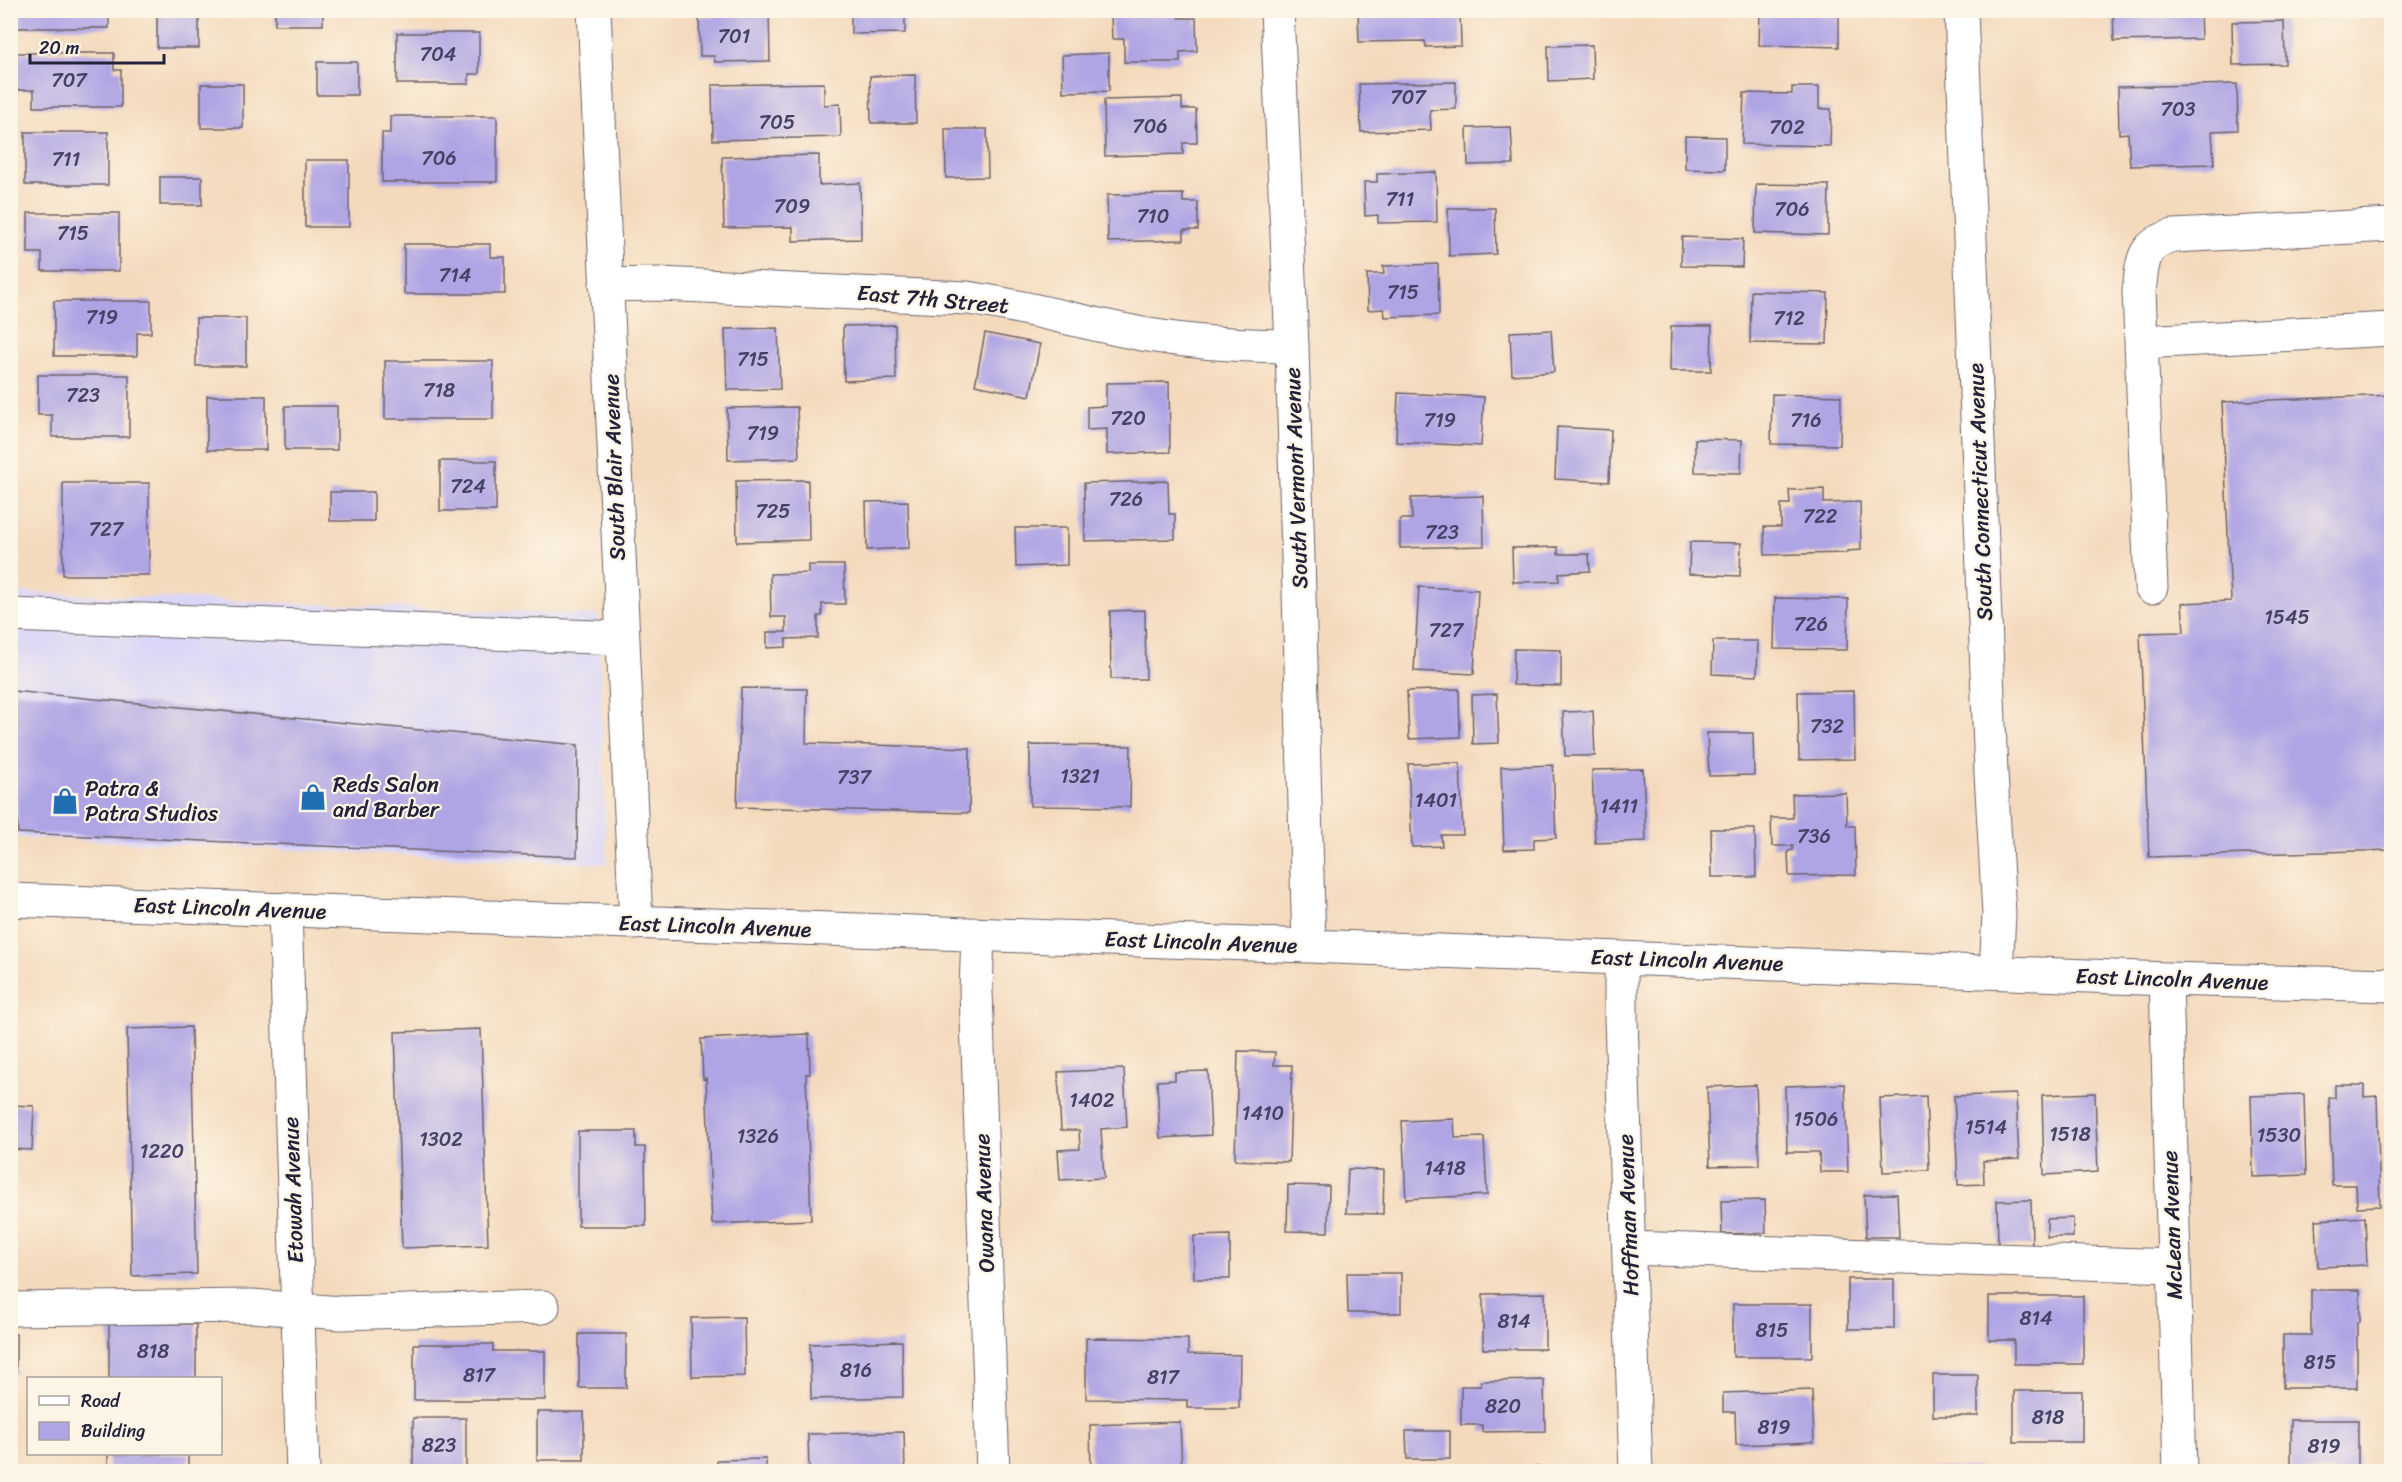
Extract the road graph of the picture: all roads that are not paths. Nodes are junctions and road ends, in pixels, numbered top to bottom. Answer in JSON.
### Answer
{"nodes":[{"id":1,"x":594,"y":10,"type":"edge"},
{"id":2,"x":1277,"y":10,"type":"edge"},
{"id":3,"x":1961,"y":10,"type":"edge"},
{"id":4,"x":2391,"y":225,"type":"edge"},
{"id":5,"x":606,"y":285,"type":"junction"},
{"id":6,"x":2391,"y":329,"type":"edge"},
{"id":7,"x":2142,"y":342,"type":"junction"},
{"id":8,"x":1292,"y":345,"type":"junction"},
{"id":9,"x":2151,"y":587,"type":"dead end"},
{"id":10,"x":10,"y":615,"type":"edge"},
{"id":11,"x":622,"y":638,"type":"junction"},
{"id":12,"x":10,"y":900,"type":"edge"},
{"id":13,"x":285,"y":909,"type":"junction"},
{"id":14,"x":636,"y":923,"type":"junction"},
{"id":15,"x":978,"y":934,"type":"junction"},
{"id":16,"x":1310,"y":946,"type":"junction"},
{"id":17,"x":1621,"y":958,"type":"junction"},
{"id":18,"x":1996,"y":972,"type":"junction"},
{"id":19,"x":2166,"y":979,"type":"junction"},
{"id":20,"x":2391,"y":985,"type":"edge"},
{"id":21,"x":1629,"y":1248,"type":"junction"},
{"id":22,"x":2174,"y":1266,"type":"junction"},
{"id":23,"x":543,"y":1307,"type":"dead end"},
{"id":24,"x":10,"y":1309,"type":"edge"},
{"id":25,"x":297,"y":1309,"type":"junction"},
{"id":26,"x":303,"y":1472,"type":"edge"},
{"id":27,"x":993,"y":1472,"type":"edge"},
{"id":28,"x":1636,"y":1472,"type":"edge"},
{"id":29,"x":2180,"y":1472,"type":"edge"}],
"edges":[{"from":1,"to":5,"type":"street","name":"South Blair Avenue"},
{"from":2,"to":8,"type":"street","name":"South Vermont Avenue"},
{"from":3,"to":18,"type":"street","name":"South Connecticut Avenue"},
{"from":4,"to":7,"type":"street"},
{"from":5,"to":8,"type":"street","name":"East 7th Street"},
{"from":5,"to":11,"type":"street","name":"South Blair Avenue"},
{"from":6,"to":7,"type":"street"},
{"from":7,"to":9,"type":"street"},
{"from":8,"to":16,"type":"street","name":"South Vermont Avenue"},
{"from":10,"to":11,"type":"street"},
{"from":11,"to":14,"type":"street","name":"South Blair Avenue"},
{"from":12,"to":13,"type":"street","name":"East Lincoln Avenue"},
{"from":13,"to":14,"type":"street","name":"East Lincoln Avenue"},
{"from":13,"to":25,"type":"street","name":"Etowah Avenue"},
{"from":14,"to":15,"type":"street","name":"East Lincoln Avenue"},
{"from":15,"to":16,"type":"street","name":"East Lincoln Avenue"},
{"from":15,"to":27,"type":"street","name":"Owana Avenue"},
{"from":16,"to":17,"type":"street","name":"East Lincoln Avenue"},
{"from":17,"to":18,"type":"street","name":"East Lincoln Avenue"},
{"from":17,"to":21,"type":"street","name":"Hoffman Avenue"},
{"from":18,"to":19,"type":"street","name":"East Lincoln Avenue"},
{"from":19,"to":20,"type":"street","name":"East Lincoln Avenue"},
{"from":19,"to":22,"type":"street","name":"McLean Avenue"},
{"from":21,"to":22,"type":"street"},
{"from":21,"to":28,"type":"street","name":"Hoffman Avenue"},
{"from":22,"to":29,"type":"street","name":"McLean Avenue"},
{"from":23,"to":25,"type":"street"},
{"from":24,"to":25,"type":"street"},
{"from":25,"to":26,"type":"street","name":"Etowah Avenue"}]}
